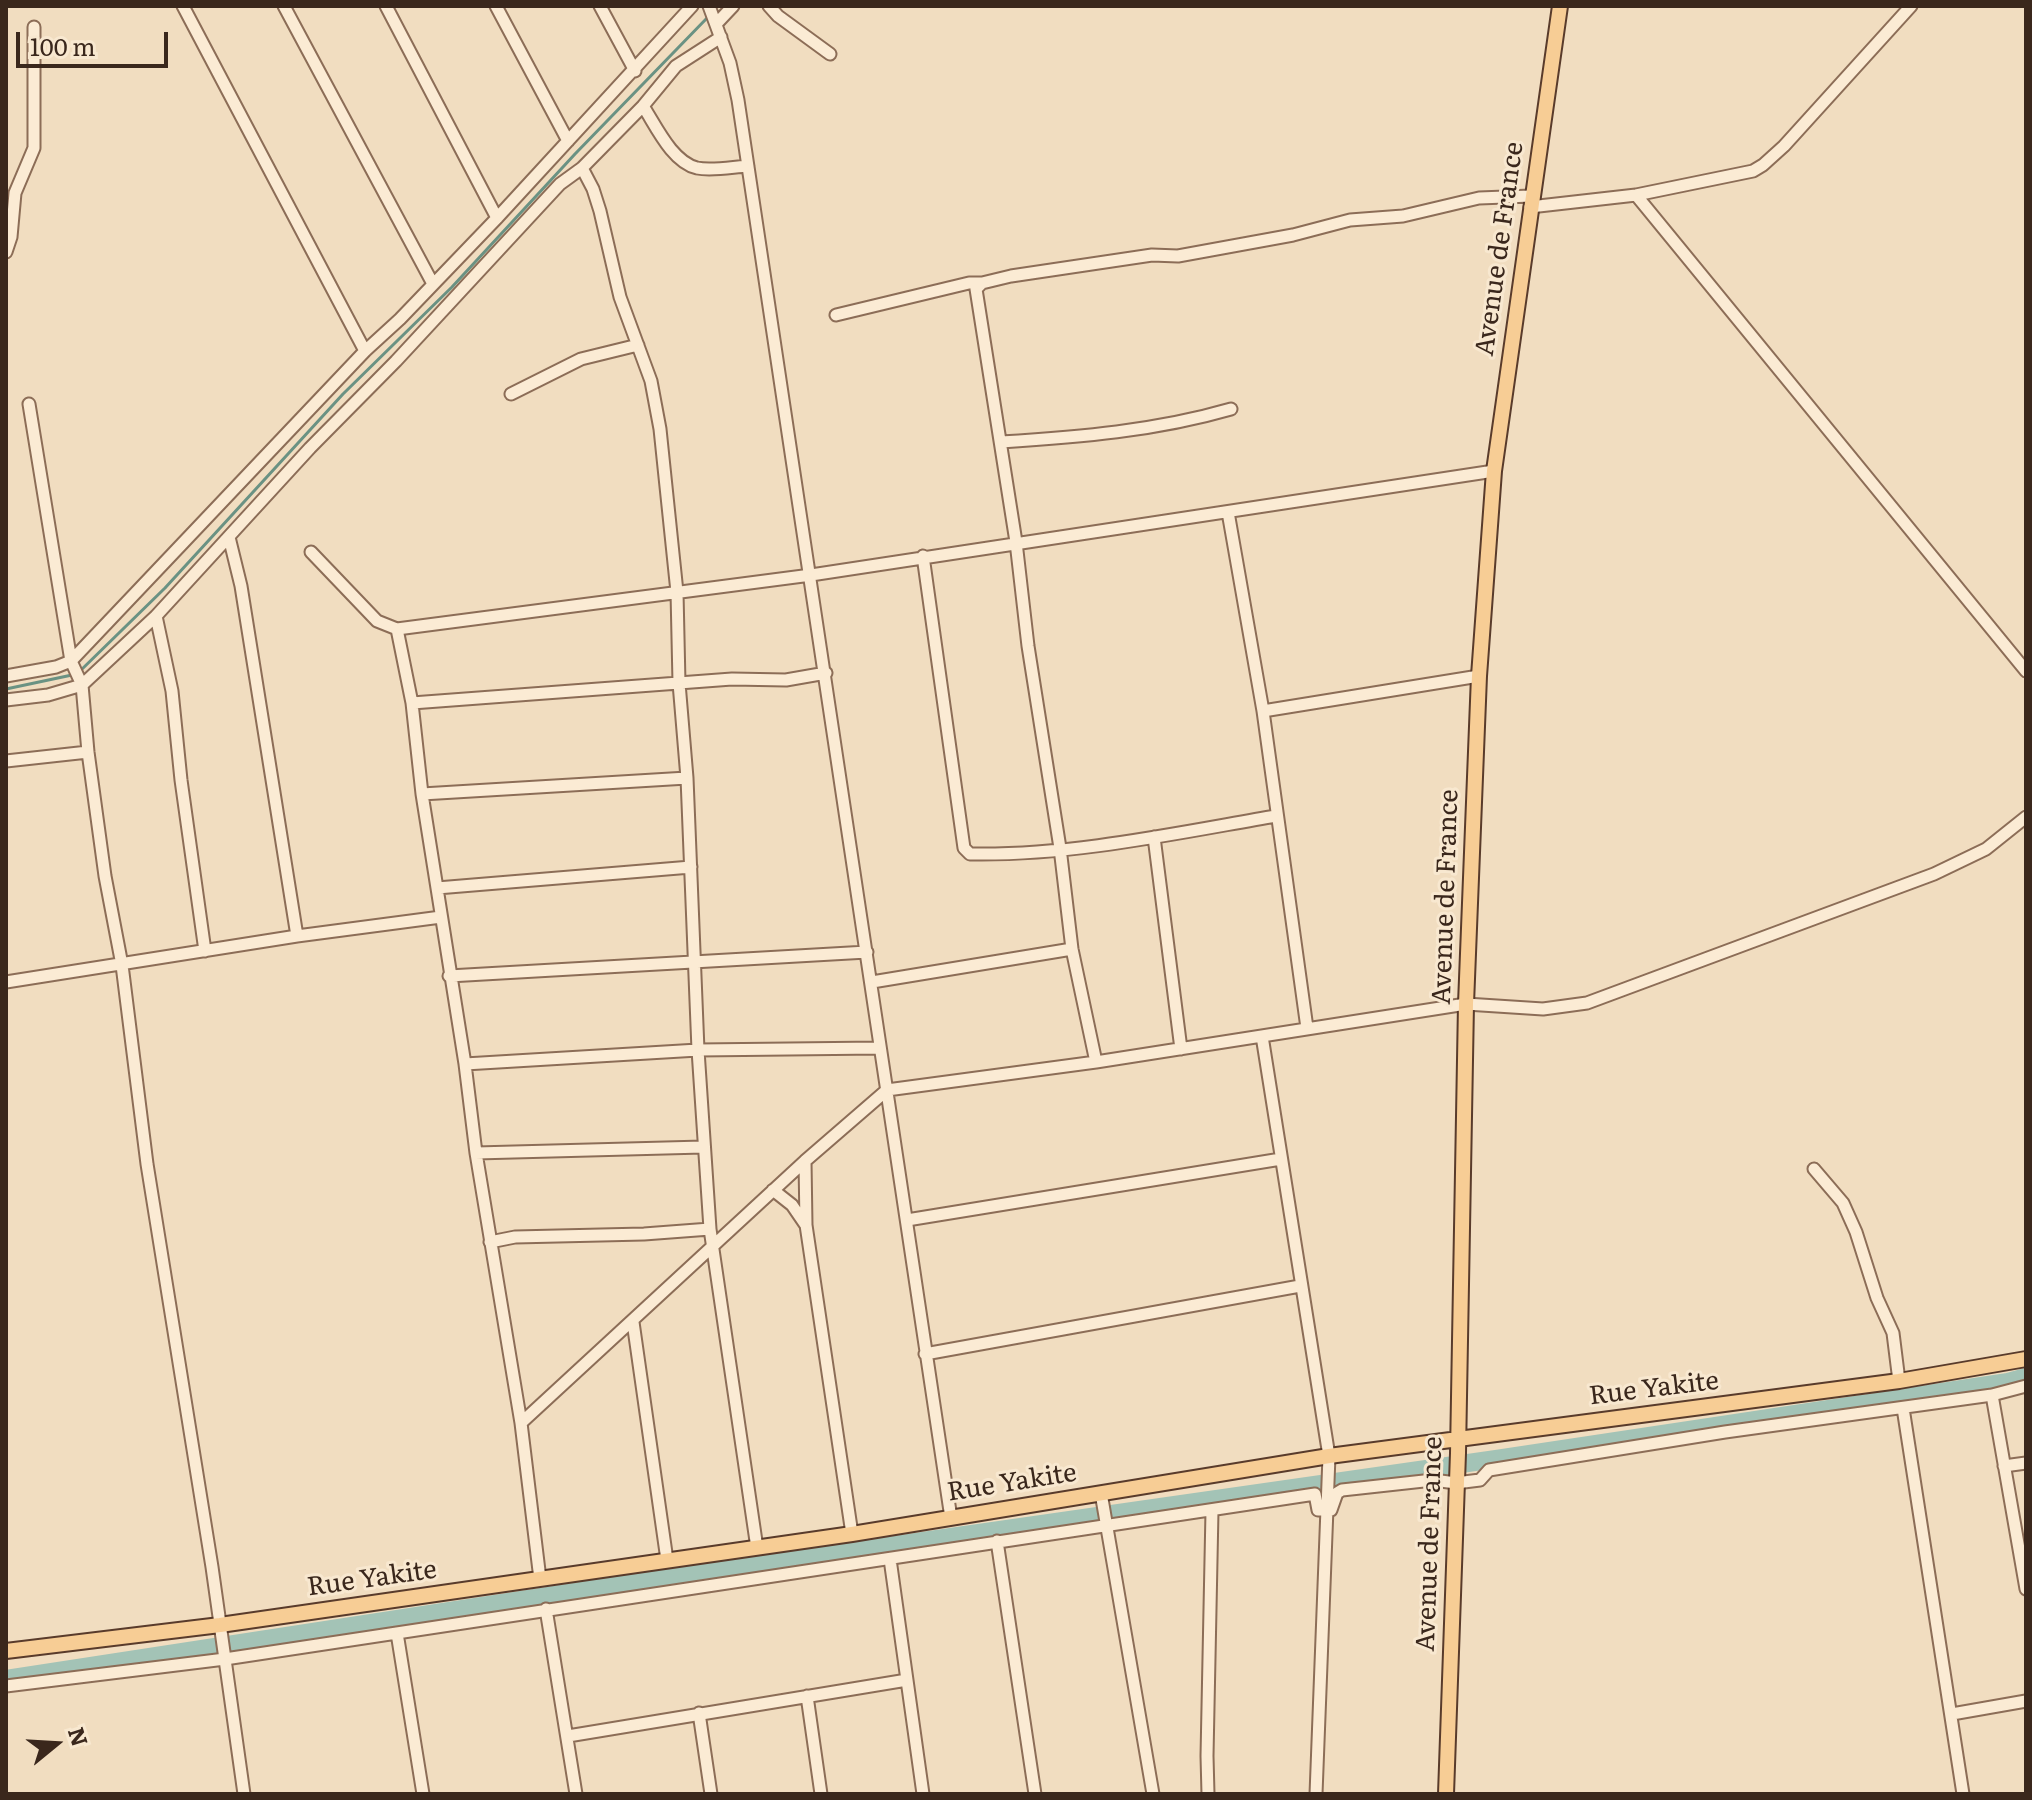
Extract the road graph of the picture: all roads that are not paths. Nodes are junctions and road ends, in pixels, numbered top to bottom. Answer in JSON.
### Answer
{"nodes":[{"id":1,"x":183,"y":6,"type":"edge"},
{"id":2,"x":284,"y":6,"type":"edge"},
{"id":3,"x":386,"y":6,"type":"edge"},
{"id":4,"x":496,"y":6,"type":"edge"},
{"id":5,"x":600,"y":6,"type":"edge"},
{"id":6,"x":692,"y":6,"type":"edge"},
{"id":7,"x":709,"y":6,"type":"edge"},
{"id":8,"x":733,"y":6,"type":"edge"},
{"id":9,"x":769,"y":6,"type":"edge"},
{"id":10,"x":1560,"y":6,"type":"edge"},
{"id":11,"x":1911,"y":6,"type":"edge"},
{"id":12,"x":717,"y":23,"type":"junction"},
{"id":13,"x":34,"y":27,"type":"dead end"},
{"id":14,"x":721,"y":37,"type":"junction"},
{"id":15,"x":830,"y":54,"type":"dead end"},
{"id":16,"x":635,"y":71,"type":"junction"},
{"id":17,"x":643,"y":106,"type":"junction"},
{"id":18,"x":568,"y":141,"type":"junction"},
{"id":19,"x":748,"y":166,"type":"junction"},
{"id":20,"x":582,"y":168,"type":"junction"},
{"id":21,"x":1636,"y":195,"type":"junction"},
{"id":22,"x":1530,"y":202,"type":"junction"},
{"id":23,"x":497,"y":218,"type":"junction"},
{"id":24,"x":6,"y":252,"type":"edge"},
{"id":25,"x":982,"y":283,"type":"junction"},
{"id":26,"x":433,"y":284,"type":"junction"},
{"id":27,"x":836,"y":315,"type":"dead end"},
{"id":28,"x":638,"y":345,"type":"junction"},
{"id":29,"x":365,"y":351,"type":"junction"},
{"id":30,"x":511,"y":394,"type":"dead end"},
{"id":31,"x":29,"y":404,"type":"dead end"},
{"id":32,"x":1231,"y":409,"type":"dead end"},
{"id":33,"x":1001,"y":442,"type":"junction"},
{"id":34,"x":1494,"y":471,"type":"junction"},
{"id":35,"x":1228,"y":512,"type":"junction"},
{"id":36,"x":229,"y":537,"type":"junction"},
{"id":37,"x":1016,"y":542,"type":"junction"},
{"id":38,"x":311,"y":552,"type":"dead end"},
{"id":39,"x":923,"y":556,"type":"junction"},
{"id":40,"x":811,"y":575,"type":"junction"},
{"id":41,"x":677,"y":592,"type":"junction"},
{"id":42,"x":156,"y":616,"type":"junction"},
{"id":43,"x":397,"y":629,"type":"junction"},
{"id":44,"x":71,"y":661,"type":"junction"},
{"id":45,"x":2026,"y":671,"type":"edge"},
{"id":46,"x":826,"y":673,"type":"junction"},
{"id":47,"x":6,"y":676,"type":"edge"},
{"id":48,"x":1479,"y":676,"type":"junction"},
{"id":49,"x":679,"y":683,"type":"junction"},
{"id":50,"x":82,"y":685,"type":"junction"},
{"id":51,"x":6,"y":700,"type":"edge"},
{"id":52,"x":412,"y":703,"type":"junction"},
{"id":53,"x":1263,"y":711,"type":"junction"},
{"id":54,"x":88,"y":752,"type":"junction"},
{"id":55,"x":6,"y":761,"type":"edge"},
{"id":56,"x":687,"y":778,"type":"junction"},
{"id":57,"x":422,"y":794,"type":"junction"},
{"id":58,"x":1276,"y":816,"type":"junction"},
{"id":59,"x":2026,"y":817,"type":"edge"},
{"id":60,"x":1154,"y":837,"type":"junction"},
{"id":61,"x":1060,"y":848,"type":"junction"},
{"id":62,"x":691,"y":867,"type":"junction"},
{"id":63,"x":437,"y":888,"type":"junction"},
{"id":64,"x":441,"y":917,"type":"junction"},
{"id":65,"x":297,"y":936,"type":"junction"},
{"id":66,"x":1072,"y":949,"type":"junction"},
{"id":67,"x":205,"y":951,"type":"junction"},
{"id":68,"x":867,"y":952,"type":"junction"},
{"id":69,"x":693,"y":961,"type":"junction"},
{"id":70,"x":122,"y":965,"type":"junction"},
{"id":71,"x":449,"y":976,"type":"junction"},
{"id":72,"x":6,"y":982,"type":"edge"},
{"id":73,"x":872,"y":982,"type":"junction"},
{"id":74,"x":1466,"y":1004,"type":"junction"},
{"id":75,"x":1307,"y":1028,"type":"junction"},
{"id":76,"x":1262,"y":1036,"type":"junction"},
{"id":77,"x":879,"y":1048,"type":"junction"},
{"id":78,"x":1181,"y":1049,"type":"junction"},
{"id":79,"x":698,"y":1050,"type":"junction"},
{"id":80,"x":1096,"y":1062,"type":"junction"},
{"id":81,"x":465,"y":1064,"type":"junction"},
{"id":82,"x":887,"y":1090,"type":"junction"},
{"id":83,"x":703,"y":1147,"type":"junction"},
{"id":84,"x":476,"y":1153,"type":"junction"},
{"id":85,"x":1281,"y":1159,"type":"junction"},
{"id":86,"x":805,"y":1161,"type":"junction"},
{"id":87,"x":1814,"y":1169,"type":"dead end"},
{"id":88,"x":773,"y":1190,"type":"junction"},
{"id":89,"x":907,"y":1220,"type":"junction"},
{"id":90,"x":806,"y":1225,"type":"junction"},
{"id":91,"x":710,"y":1229,"type":"junction"},
{"id":92,"x":490,"y":1242,"type":"junction"},
{"id":93,"x":712,"y":1246,"type":"junction"},
{"id":94,"x":1300,"y":1286,"type":"junction"},
{"id":95,"x":633,"y":1322,"type":"junction"},
{"id":96,"x":925,"y":1354,"type":"junction"},
{"id":97,"x":2026,"y":1359,"type":"edge"},
{"id":98,"x":1899,"y":1381,"type":"junction"},
{"id":99,"x":2026,"y":1386,"type":"edge"},
{"id":100,"x":1992,"y":1395,"type":"junction"},
{"id":101,"x":1903,"y":1408,"type":"junction"},
{"id":102,"x":521,"y":1423,"type":"junction"},
{"id":103,"x":1457,"y":1446,"type":"junction"},
{"id":104,"x":1329,"y":1459,"type":"junction"},
{"id":105,"x":2026,"y":1463,"type":"edge"},
{"id":106,"x":2004,"y":1466,"type":"junction"},
{"id":107,"x":1457,"y":1479,"type":"junction"},
{"id":108,"x":1101,"y":1493,"type":"junction"},
{"id":109,"x":1212,"y":1511,"type":"junction"},
{"id":110,"x":1326,"y":1511,"type":"junction"},
{"id":111,"x":951,"y":1518,"type":"junction"},
{"id":112,"x":1106,"y":1525,"type":"junction"},
{"id":113,"x":852,"y":1534,"type":"junction"},
{"id":114,"x":997,"y":1541,"type":"junction"},
{"id":115,"x":757,"y":1548,"type":"junction"},
{"id":116,"x":890,"y":1559,"type":"junction"},
{"id":117,"x":667,"y":1560,"type":"junction"},
{"id":118,"x":2025,"y":1576,"type":"edge"},
{"id":119,"x":540,"y":1579,"type":"junction"},
{"id":120,"x":2026,"y":1589,"type":"edge"},
{"id":121,"x":546,"y":1609,"type":"junction"},
{"id":122,"x":220,"y":1625,"type":"junction"},
{"id":123,"x":397,"y":1633,"type":"junction"},
{"id":124,"x":6,"y":1651,"type":"edge"},
{"id":125,"x":225,"y":1659,"type":"junction"},
{"id":126,"x":907,"y":1680,"type":"junction"},
{"id":127,"x":6,"y":1686,"type":"edge"},
{"id":128,"x":807,"y":1696,"type":"junction"},
{"id":129,"x":2026,"y":1701,"type":"edge"},
{"id":130,"x":699,"y":1713,"type":"junction"},
{"id":131,"x":1952,"y":1714,"type":"junction"},
{"id":132,"x":568,"y":1736,"type":"junction"},
{"id":133,"x":244,"y":1794,"type":"edge"},
{"id":134,"x":423,"y":1794,"type":"edge"},
{"id":135,"x":576,"y":1794,"type":"edge"},
{"id":136,"x":711,"y":1794,"type":"edge"},
{"id":137,"x":821,"y":1794,"type":"edge"},
{"id":138,"x":923,"y":1794,"type":"edge"},
{"id":139,"x":1035,"y":1794,"type":"edge"},
{"id":140,"x":1153,"y":1794,"type":"edge"},
{"id":141,"x":1208,"y":1794,"type":"edge"},
{"id":142,"x":1316,"y":1794,"type":"edge"},
{"id":143,"x":1446,"y":1794,"type":"edge"},
{"id":144,"x":1963,"y":1794,"type":"edge"}],
"edges":[{"from":1,"to":29,"type":"street"},
{"from":2,"to":26,"type":"street"},
{"from":3,"to":23,"type":"street"},
{"from":4,"to":18,"type":"street"},
{"from":5,"to":16,"type":"street"},
{"from":6,"to":16,"type":"street"},
{"from":7,"to":12,"type":"street"},
{"from":8,"to":12,"type":"street"},
{"from":9,"to":15,"type":"street"},
{"from":10,"to":22,"type":"main road","name":"Avenue de France"},
{"from":11,"to":21,"type":"street"},
{"from":12,"to":14,"type":"street"},
{"from":13,"to":24,"type":"street"},
{"from":14,"to":17,"type":"street"},
{"from":14,"to":19,"type":"street"},
{"from":16,"to":18,"type":"street"},
{"from":17,"to":19,"type":"street"},
{"from":17,"to":20,"type":"street"},
{"from":18,"to":23,"type":"street"},
{"from":19,"to":40,"type":"street"},
{"from":20,"to":28,"type":"street"},
{"from":20,"to":36,"type":"street"},
{"from":21,"to":22,"type":"street"},
{"from":21,"to":45,"type":"street"},
{"from":22,"to":25,"type":"street"},
{"from":22,"to":34,"type":"main road","name":"Avenue de France"},
{"from":23,"to":26,"type":"street"},
{"from":25,"to":27,"type":"street"},
{"from":25,"to":33,"type":"street"},
{"from":26,"to":29,"type":"street"},
{"from":28,"to":30,"type":"street"},
{"from":28,"to":41,"type":"street"},
{"from":29,"to":44,"type":"street"},
{"from":31,"to":44,"type":"street"},
{"from":32,"to":33,"type":"street"},
{"from":33,"to":37,"type":"street"},
{"from":34,"to":35,"type":"street"},
{"from":34,"to":48,"type":"main road","name":"Avenue de France"},
{"from":35,"to":37,"type":"street"},
{"from":35,"to":53,"type":"street"},
{"from":36,"to":42,"type":"street"},
{"from":36,"to":65,"type":"street"},
{"from":37,"to":39,"type":"street"},
{"from":37,"to":61,"type":"street"},
{"from":38,"to":43,"type":"street"},
{"from":39,"to":40,"type":"street"},
{"from":39,"to":61,"type":"street"},
{"from":40,"to":41,"type":"street"},
{"from":40,"to":46,"type":"street"},
{"from":41,"to":43,"type":"street"},
{"from":41,"to":49,"type":"street"},
{"from":42,"to":50,"type":"street"},
{"from":42,"to":67,"type":"street"},
{"from":43,"to":52,"type":"street"},
{"from":44,"to":47,"type":"street"},
{"from":44,"to":50,"type":"street"},
{"from":46,"to":49,"type":"street"},
{"from":46,"to":68,"type":"street"},
{"from":48,"to":53,"type":"street"},
{"from":48,"to":74,"type":"main road","name":"Avenue de France"},
{"from":49,"to":52,"type":"street"},
{"from":49,"to":56,"type":"street"},
{"from":50,"to":51,"type":"street"},
{"from":50,"to":54,"type":"street"},
{"from":52,"to":57,"type":"street"},
{"from":53,"to":58,"type":"street"},
{"from":54,"to":55,"type":"street"},
{"from":54,"to":70,"type":"street"},
{"from":56,"to":57,"type":"street"},
{"from":56,"to":62,"type":"street"},
{"from":57,"to":63,"type":"street"},
{"from":58,"to":60,"type":"street"},
{"from":58,"to":75,"type":"street"},
{"from":59,"to":74,"type":"street"},
{"from":60,"to":61,"type":"street"},
{"from":60,"to":78,"type":"street"},
{"from":61,"to":66,"type":"street"},
{"from":62,"to":63,"type":"street"},
{"from":62,"to":69,"type":"street"},
{"from":63,"to":64,"type":"street"},
{"from":64,"to":65,"type":"street"},
{"from":64,"to":71,"type":"street"},
{"from":65,"to":67,"type":"street"},
{"from":66,"to":73,"type":"street"},
{"from":66,"to":80,"type":"street"},
{"from":67,"to":70,"type":"street"},
{"from":68,"to":69,"type":"street"},
{"from":68,"to":73,"type":"street"},
{"from":69,"to":71,"type":"street"},
{"from":69,"to":79,"type":"street"},
{"from":70,"to":72,"type":"street"},
{"from":70,"to":122,"type":"street"},
{"from":71,"to":81,"type":"street"},
{"from":73,"to":77,"type":"street"},
{"from":74,"to":75,"type":"street"},
{"from":74,"to":103,"type":"main road","name":"Avenue de France"},
{"from":75,"to":76,"type":"street"},
{"from":76,"to":78,"type":"street"},
{"from":76,"to":85,"type":"street"},
{"from":77,"to":79,"type":"street"},
{"from":77,"to":82,"type":"street"},
{"from":78,"to":80,"type":"street"},
{"from":79,"to":81,"type":"street"},
{"from":79,"to":83,"type":"street"},
{"from":80,"to":82,"type":"street"},
{"from":81,"to":84,"type":"street"},
{"from":82,"to":86,"type":"street"},
{"from":82,"to":89,"type":"street"},
{"from":83,"to":84,"type":"street"},
{"from":83,"to":91,"type":"street"},
{"from":84,"to":92,"type":"street"},
{"from":85,"to":89,"type":"street"},
{"from":85,"to":94,"type":"street"},
{"from":86,"to":88,"type":"street"},
{"from":86,"to":90,"type":"street"},
{"from":87,"to":98,"type":"street"},
{"from":88,"to":90,"type":"street"},
{"from":88,"to":93,"type":"street"},
{"from":89,"to":96,"type":"street"},
{"from":90,"to":113,"type":"street"},
{"from":91,"to":92,"type":"street"},
{"from":91,"to":93,"type":"street"},
{"from":92,"to":102,"type":"street"},
{"from":93,"to":95,"type":"street"},
{"from":93,"to":115,"type":"street"},
{"from":94,"to":96,"type":"street"},
{"from":94,"to":104,"type":"street"},
{"from":95,"to":102,"type":"street"},
{"from":95,"to":117,"type":"street"},
{"from":96,"to":111,"type":"street"},
{"from":97,"to":98,"type":"main road","name":"Rue Yakite"},
{"from":98,"to":103,"type":"main road","name":"Rue Yakite"},
{"from":99,"to":100,"type":"street"},
{"from":100,"to":101,"type":"street"},
{"from":100,"to":106,"type":"street"},
{"from":101,"to":107,"type":"street"},
{"from":101,"to":131,"type":"street"},
{"from":102,"to":119,"type":"street"},
{"from":103,"to":104,"type":"main road","name":"Rue Yakite"},
{"from":103,"to":107,"type":"main road","name":"Avenue de France"},
{"from":104,"to":108,"type":"main road","name":"Rue Yakite"},
{"from":104,"to":110,"type":"street"},
{"from":105,"to":106,"type":"street"},
{"from":106,"to":118,"type":"street"},
{"from":107,"to":110,"type":"street"},
{"from":107,"to":143,"type":"main road","name":"Avenue de France"},
{"from":108,"to":111,"type":"main road","name":"Rue Yakite"},
{"from":108,"to":112,"type":"street"},
{"from":109,"to":110,"type":"street"},
{"from":109,"to":112,"type":"street"},
{"from":109,"to":141,"type":"street"},
{"from":110,"to":142,"type":"street"},
{"from":111,"to":113,"type":"main road","name":"Rue Yakite"},
{"from":112,"to":114,"type":"street"},
{"from":112,"to":140,"type":"street"},
{"from":113,"to":115,"type":"main road","name":"Rue Yakite"},
{"from":114,"to":116,"type":"street"},
{"from":114,"to":139,"type":"street"},
{"from":115,"to":117,"type":"main road","name":"Rue Yakite"},
{"from":116,"to":121,"type":"street"},
{"from":116,"to":126,"type":"street"},
{"from":117,"to":119,"type":"main road","name":"Rue Yakite"},
{"from":118,"to":120,"type":"street"},
{"from":119,"to":122,"type":"main road","name":"Rue Yakite"},
{"from":121,"to":123,"type":"street"},
{"from":121,"to":132,"type":"street"},
{"from":122,"to":124,"type":"main road","name":"Rue Yakite"},
{"from":122,"to":125,"type":"street"},
{"from":123,"to":125,"type":"street"},
{"from":123,"to":134,"type":"street"},
{"from":125,"to":127,"type":"street"},
{"from":125,"to":133,"type":"street"},
{"from":126,"to":128,"type":"street"},
{"from":126,"to":138,"type":"street"},
{"from":128,"to":130,"type":"street"},
{"from":128,"to":137,"type":"street"},
{"from":129,"to":131,"type":"street"},
{"from":130,"to":132,"type":"street"},
{"from":130,"to":136,"type":"street"},
{"from":131,"to":144,"type":"street"},
{"from":132,"to":135,"type":"street"}]}
